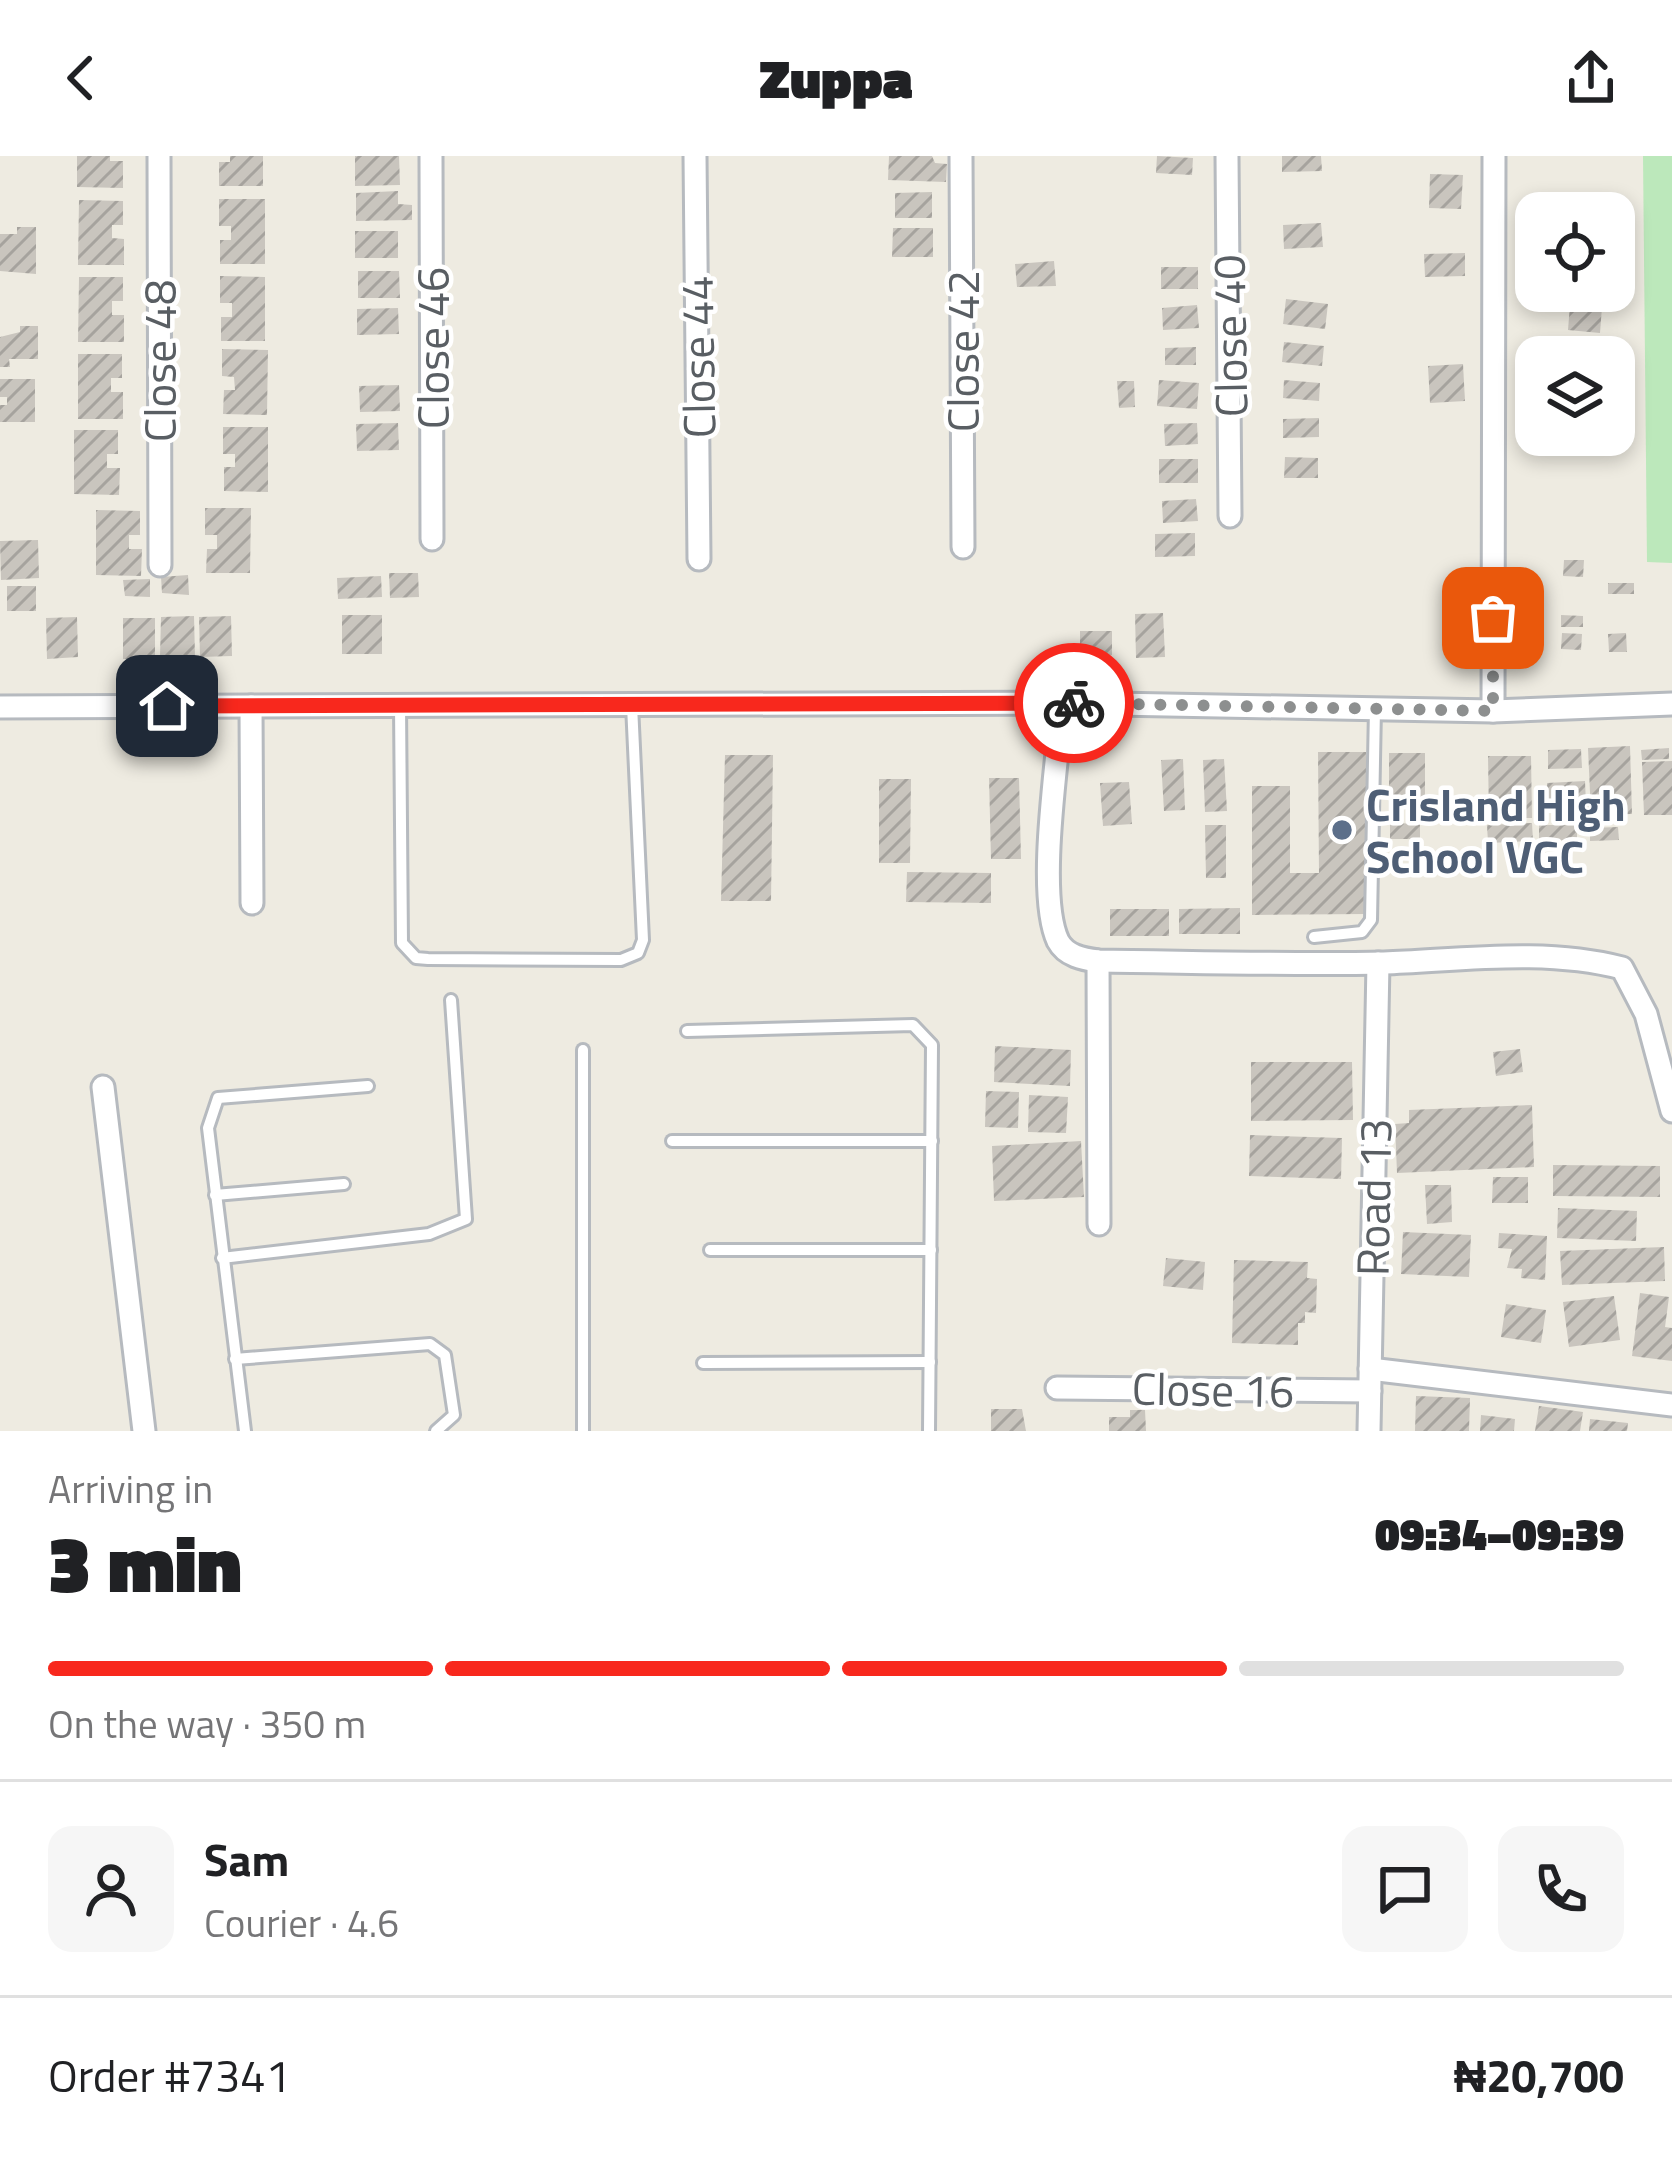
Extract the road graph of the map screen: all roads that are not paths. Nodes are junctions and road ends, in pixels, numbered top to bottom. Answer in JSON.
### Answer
{"nodes":[{"id":1,"x":159,"y":156,"type":"edge"},
{"id":2,"x":431,"y":156,"type":"edge"},
{"id":3,"x":695,"y":156,"type":"edge"},
{"id":4,"x":961,"y":156,"type":"edge"},
{"id":5,"x":1227,"y":156,"type":"edge"},
{"id":6,"x":1494,"y":156,"type":"edge"},
{"id":7,"x":1230,"y":516,"type":"dead end"},
{"id":8,"x":432,"y":539,"type":"dead end"},
{"id":9,"x":963,"y":547,"type":"dead end"},
{"id":10,"x":699,"y":559,"type":"dead end"},
{"id":11,"x":160,"y":566,"type":"dead end"},
{"id":12,"x":1062,"y":703,"type":"junction"},
{"id":13,"x":1672,"y":704,"type":"edge"},
{"id":14,"x":632,"y":705,"type":"junction"},
{"id":15,"x":251,"y":706,"type":"junction"},
{"id":16,"x":400,"y":706,"type":"junction"},
{"id":17,"x":0,"y":707,"type":"edge"},
{"id":18,"x":1376,"y":708,"type":"junction"},
{"id":19,"x":1493,"y":711,"type":"junction"},
{"id":20,"x":253,"y":903,"type":"dead end"},
{"id":21,"x":1314,"y":937,"type":"dead end"},
{"id":22,"x":1098,"y":962,"type":"junction"},
{"id":23,"x":1378,"y":963,"type":"junction"},
{"id":24,"x":451,"y":1000,"type":"dead end"},
{"id":25,"x":686,"y":1031,"type":"dead end"},
{"id":26,"x":583,"y":1050,"type":"dead end"},
{"id":27,"x":368,"y":1086,"type":"dead end"},
{"id":28,"x":103,"y":1087,"type":"dead end"},
{"id":29,"x":1672,"y":1111,"type":"edge"},
{"id":30,"x":672,"y":1141,"type":"dead end"},
{"id":31,"x":932,"y":1141,"type":"junction"},
{"id":32,"x":344,"y":1184,"type":"dead end"},
{"id":33,"x":215,"y":1195,"type":"junction"},
{"id":34,"x":1099,"y":1224,"type":"dead end"},
{"id":35,"x":710,"y":1250,"type":"dead end"},
{"id":36,"x":931,"y":1250,"type":"junction"},
{"id":37,"x":222,"y":1258,"type":"junction"},
{"id":38,"x":236,"y":1359,"type":"junction"},
{"id":39,"x":930,"y":1362,"type":"junction"},
{"id":40,"x":703,"y":1363,"type":"dead end"},
{"id":41,"x":1370,"y":1380,"type":"junction"},
{"id":42,"x":1057,"y":1388,"type":"dead end"},
{"id":43,"x":1672,"y":1405,"type":"edge"},
{"id":44,"x":144,"y":1431,"type":"edge"},
{"id":45,"x":245,"y":1431,"type":"edge"},
{"id":46,"x":436,"y":1431,"type":"edge"},
{"id":47,"x":583,"y":1431,"type":"edge"},
{"id":48,"x":929,"y":1431,"type":"edge"},
{"id":49,"x":1369,"y":1431,"type":"edge"}],
"edges":[{"from":1,"to":11,"type":"street","name":"Close 48"},
{"from":2,"to":8,"type":"street","name":"Close 46"},
{"from":3,"to":10,"type":"street","name":"Close 44"},
{"from":4,"to":9,"type":"street","name":"Close 42"},
{"from":5,"to":7,"type":"street","name":"Close 40"},
{"from":6,"to":19,"type":"street"},
{"from":12,"to":14,"type":"street"},
{"from":12,"to":18,"type":"street"},
{"from":12,"to":22,"type":"street"},
{"from":13,"to":19,"type":"street"},
{"from":14,"to":16,"type":"street"},
{"from":14,"to":16,"type":"lane"},
{"from":15,"to":16,"type":"street"},
{"from":15,"to":17,"type":"street"},
{"from":15,"to":20,"type":"street"},
{"from":18,"to":19,"type":"street"},
{"from":18,"to":21,"type":"lane"},
{"from":22,"to":23,"type":"street"},
{"from":22,"to":34,"type":"street"},
{"from":23,"to":29,"type":"street"},
{"from":23,"to":41,"type":"street","name":"Road 13"},
{"from":24,"to":37,"type":"lane"},
{"from":25,"to":31,"type":"lane"},
{"from":26,"to":47,"type":"lane"},
{"from":27,"to":33,"type":"lane"},
{"from":28,"to":44,"type":"street"},
{"from":30,"to":31,"type":"lane"},
{"from":31,"to":36,"type":"lane"},
{"from":32,"to":33,"type":"lane"},
{"from":33,"to":37,"type":"lane"},
{"from":35,"to":36,"type":"lane"},
{"from":36,"to":39,"type":"lane"},
{"from":37,"to":38,"type":"lane"},
{"from":38,"to":45,"type":"lane"},
{"from":38,"to":46,"type":"lane"},
{"from":39,"to":40,"type":"lane"},
{"from":39,"to":48,"type":"lane"},
{"from":41,"to":42,"type":"street","name":"Close 16"},
{"from":41,"to":43,"type":"street","name":"Close 16"},
{"from":41,"to":49,"type":"street","name":"Road 13"}]}
